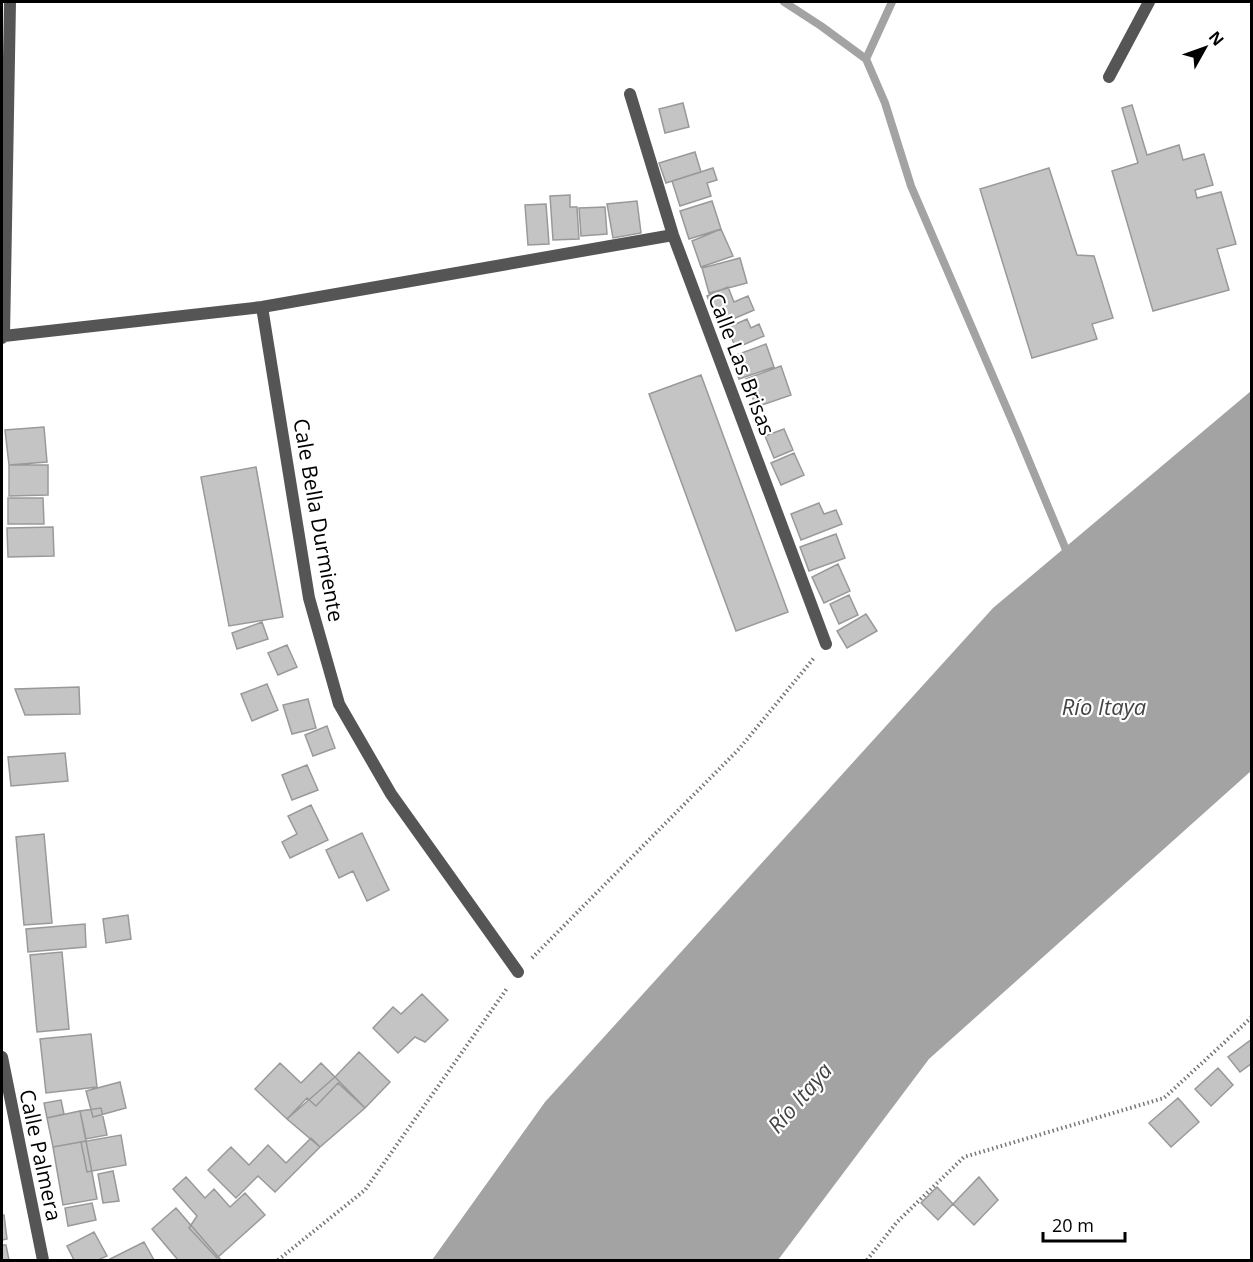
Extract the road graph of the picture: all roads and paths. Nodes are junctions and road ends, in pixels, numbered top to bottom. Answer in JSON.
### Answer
{"nodes":[{"id":1,"x":10,"y":2,"type":"edge"},
{"id":2,"x":1149,"y":2,"type":"edge"},
{"id":3,"x":1109,"y":77,"type":"dead end"},
{"id":4,"x":630,"y":94,"type":"dead end"},
{"id":5,"x":673,"y":235,"type":"junction"},
{"id":6,"x":262,"y":307,"type":"junction"},
{"id":7,"x":3,"y":337,"type":"edge"},
{"id":8,"x":826,"y":644,"type":"joint"},
{"id":9,"x":518,"y":972,"type":"junction"},
{"id":10,"x":1251,"y":1017,"type":"edge"},
{"id":11,"x":2,"y":1057,"type":"edge"},
{"id":12,"x":43,"y":1260,"type":"edge"},
{"id":13,"x":278,"y":1260,"type":"edge"},
{"id":14,"x":867,"y":1260,"type":"edge"}],
"edges":[{"from":1,"to":7,"type":"street"},
{"from":2,"to":3,"type":"street"},
{"from":4,"to":5,"type":"street","name":"Calle Las Brisas"},
{"from":5,"to":6,"type":"street"},
{"from":5,"to":8,"type":"street","name":"Calle Las Brisas"},
{"from":6,"to":7,"type":"street"},
{"from":6,"to":9,"type":"street","name":"Cale Bella Durmiente"},
{"from":8,"to":9,"type":"path"},
{"from":9,"to":13,"type":"path"},
{"from":10,"to":14,"type":"path"},
{"from":11,"to":12,"type":"street","name":"Calle Palmera"}]}
